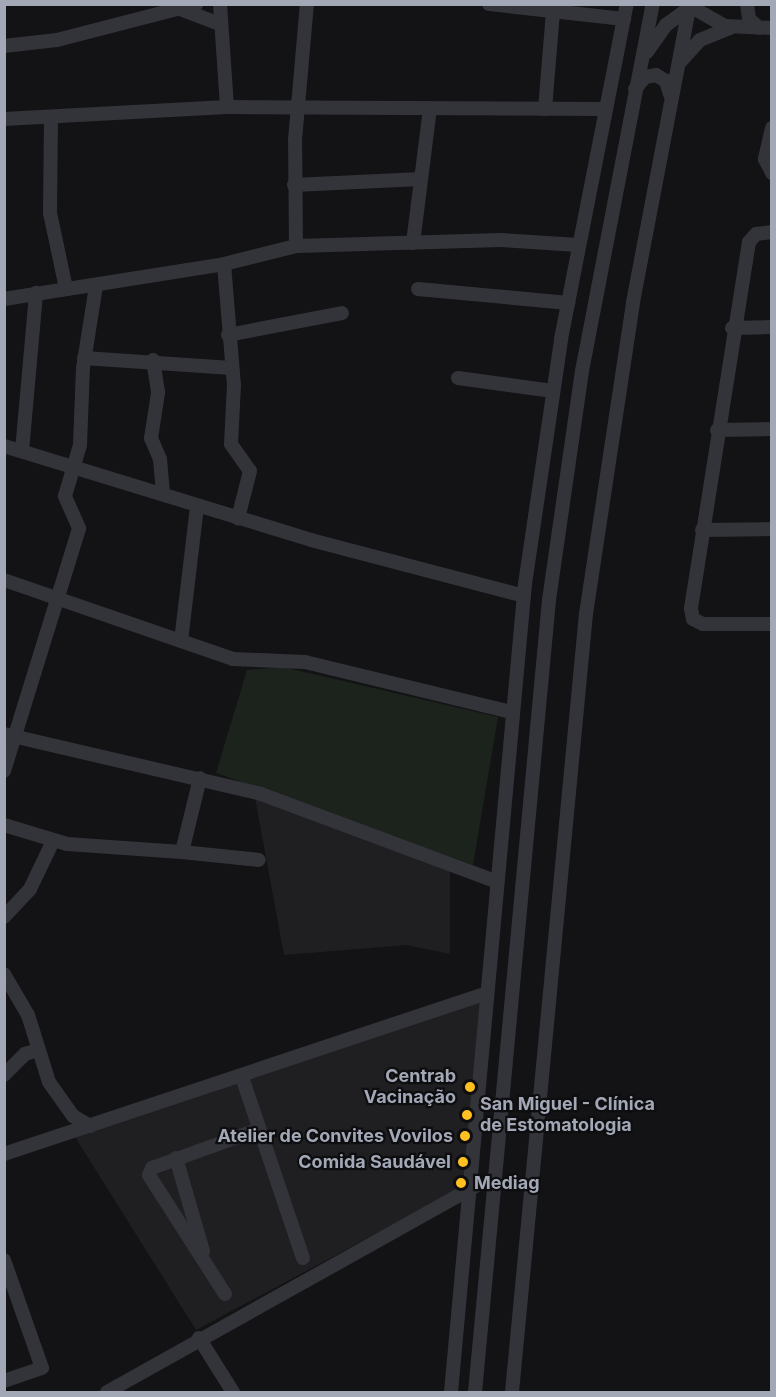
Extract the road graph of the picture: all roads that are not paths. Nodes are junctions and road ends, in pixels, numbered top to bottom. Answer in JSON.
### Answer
{"nodes":[{"id":1,"x":196,"y":4,"type":"edge"},
{"id":2,"x":220,"y":4,"type":"edge"},
{"id":3,"x":307,"y":4,"type":"edge"},
{"id":4,"x":489,"y":4,"type":"edge"},
{"id":5,"x":627,"y":4,"type":"edge"},
{"id":6,"x":653,"y":4,"type":"edge"},
{"id":7,"x":747,"y":4,"type":"edge"},
{"id":8,"x":690,"y":5,"type":"edge"},
{"id":9,"x":523,"y":6,"type":"edge"},
{"id":10,"x":180,"y":9,"type":"junction"},
{"id":11,"x":552,"y":11,"type":"junction"},
{"id":12,"x":624,"y":19,"type":"junction"},
{"id":13,"x":220,"y":24,"type":"junction"},
{"id":14,"x":739,"y":28,"type":"junction"},
{"id":15,"x":765,"y":28,"type":"edge"},
{"id":16,"x":4,"y":46,"type":"edge"},
{"id":17,"x":675,"y":74,"type":"junction"},
{"id":18,"x":635,"y":91,"type":"junction"},
{"id":19,"x":670,"y":97,"type":"junction"},
{"id":20,"x":227,"y":107,"type":"junction"},
{"id":21,"x":298,"y":108,"type":"junction"},
{"id":22,"x":430,"y":109,"type":"junction"},
{"id":23,"x":545,"y":109,"type":"junction"},
{"id":24,"x":605,"y":110,"type":"junction"},
{"id":25,"x":51,"y":117,"type":"junction"},
{"id":26,"x":4,"y":119,"type":"edge"},
{"id":27,"x":771,"y":128,"type":"edge"},
{"id":28,"x":771,"y":173,"type":"edge"},
{"id":29,"x":421,"y":179,"type":"junction"},
{"id":30,"x":294,"y":185,"type":"junction"},
{"id":31,"x":771,"y":232,"type":"edge"},
{"id":32,"x":413,"y":243,"type":"junction"},
{"id":33,"x":578,"y":244,"type":"junction"},
{"id":34,"x":296,"y":246,"type":"junction"},
{"id":35,"x":224,"y":264,"type":"junction"},
{"id":36,"x":96,"y":286,"type":"junction"},
{"id":37,"x":66,"y":288,"type":"junction"},
{"id":38,"x":418,"y":289,"type":"dead end"},
{"id":39,"x":36,"y":293,"type":"junction"},
{"id":40,"x":4,"y":299,"type":"edge"},
{"id":41,"x":568,"y":303,"type":"junction"},
{"id":42,"x":342,"y":313,"type":"dead end"},
{"id":43,"x":771,"y":327,"type":"edge"},
{"id":44,"x":732,"y":328,"type":"junction"},
{"id":45,"x":228,"y":335,"type":"junction"},
{"id":46,"x":84,"y":358,"type":"junction"},
{"id":47,"x":153,"y":360,"type":"junction"},
{"id":48,"x":232,"y":368,"type":"junction"},
{"id":49,"x":458,"y":378,"type":"dead end"},
{"id":50,"x":553,"y":392,"type":"junction"},
{"id":51,"x":771,"y":429,"type":"edge"},
{"id":52,"x":717,"y":430,"type":"junction"},
{"id":53,"x":4,"y":446,"type":"edge"},
{"id":54,"x":22,"y":451,"type":"junction"},
{"id":55,"x":75,"y":470,"type":"junction"},
{"id":56,"x":163,"y":494,"type":"junction"},
{"id":57,"x":197,"y":506,"type":"junction"},
{"id":58,"x":238,"y":518,"type":"junction"},
{"id":59,"x":771,"y":529,"type":"edge"},
{"id":60,"x":702,"y":530,"type":"junction"},
{"id":61,"x":4,"y":580,"type":"edge"},
{"id":62,"x":524,"y":596,"type":"junction"},
{"id":63,"x":59,"y":598,"type":"junction"},
{"id":64,"x":771,"y":624,"type":"edge"},
{"id":65,"x":181,"y":641,"type":"junction"},
{"id":66,"x":511,"y":712,"type":"junction"},
{"id":67,"x":10,"y":736,"type":"edge"},
{"id":68,"x":4,"y":771,"type":"edge"},
{"id":69,"x":200,"y":778,"type":"junction"},
{"id":70,"x":4,"y":825,"type":"edge"},
{"id":71,"x":53,"y":841,"type":"junction"},
{"id":72,"x":182,"y":852,"type":"junction"},
{"id":73,"x":259,"y":860,"type":"dead end"},
{"id":74,"x":495,"y":881,"type":"junction"},
{"id":75,"x":4,"y":917,"type":"edge"},
{"id":76,"x":4,"y":974,"type":"edge"},
{"id":77,"x":484,"y":994,"type":"junction"},
{"id":78,"x":38,"y":1050,"type":"junction"},
{"id":79,"x":5,"y":1074,"type":"edge"},
{"id":80,"x":242,"y":1077,"type":"junction"},
{"id":81,"x":90,"y":1126,"type":"junction"},
{"id":82,"x":260,"y":1129,"type":"junction"},
{"id":83,"x":4,"y":1154,"type":"edge"},
{"id":84,"x":176,"y":1158,"type":"junction"},
{"id":85,"x":493,"y":1179,"type":"junction"},
{"id":86,"x":472,"y":1187,"type":"junction"},
{"id":87,"x":303,"y":1258,"type":"dead end"},
{"id":88,"x":4,"y":1260,"type":"edge"},
{"id":89,"x":207,"y":1266,"type":"junction"},
{"id":90,"x":225,"y":1294,"type":"dead end"},
{"id":91,"x":199,"y":1338,"type":"junction"},
{"id":92,"x":4,"y":1381,"type":"edge"},
{"id":93,"x":107,"y":1392,"type":"edge"},
{"id":94,"x":232,"y":1392,"type":"edge"},
{"id":95,"x":451,"y":1392,"type":"edge"},
{"id":96,"x":475,"y":1392,"type":"edge"},
{"id":97,"x":512,"y":1392,"type":"edge"}],
"edges":[{"from":1,"to":10,"type":"street"},
{"from":2,"to":13,"type":"street"},
{"from":3,"to":21,"type":"street"},
{"from":4,"to":9,"type":"street"},
{"from":5,"to":12,"type":"street"},
{"from":6,"to":18,"type":"street"},
{"from":7,"to":15,"type":"street"},
{"from":8,"to":14,"type":"street"},
{"from":8,"to":17,"type":"street"},
{"from":8,"to":18,"type":"street"},
{"from":9,"to":11,"type":"street"},
{"from":10,"to":13,"type":"street"},
{"from":10,"to":16,"type":"street"},
{"from":11,"to":12,"type":"street"},
{"from":11,"to":23,"type":"street"},
{"from":12,"to":24,"type":"street"},
{"from":13,"to":20,"type":"street"},
{"from":14,"to":15,"type":"street"},
{"from":14,"to":17,"type":"street"},
{"from":17,"to":19,"type":"street"},
{"from":18,"to":19,"type":"street"},
{"from":18,"to":85,"type":"street"},
{"from":19,"to":97,"type":"street"},
{"from":20,"to":21,"type":"street"},
{"from":20,"to":25,"type":"street"},
{"from":21,"to":22,"type":"street"},
{"from":21,"to":30,"type":"street"},
{"from":22,"to":23,"type":"street"},
{"from":22,"to":29,"type":"street"},
{"from":23,"to":24,"type":"street"},
{"from":24,"to":33,"type":"street"},
{"from":25,"to":26,"type":"street"},
{"from":25,"to":37,"type":"street"},
{"from":27,"to":28,"type":"street"},
{"from":29,"to":30,"type":"street"},
{"from":29,"to":32,"type":"street"},
{"from":30,"to":34,"type":"street"},
{"from":31,"to":44,"type":"street"},
{"from":32,"to":33,"type":"street"},
{"from":32,"to":34,"type":"street"},
{"from":33,"to":41,"type":"street"},
{"from":34,"to":35,"type":"street"},
{"from":35,"to":36,"type":"street"},
{"from":35,"to":45,"type":"street"},
{"from":36,"to":37,"type":"street"},
{"from":36,"to":46,"type":"street"},
{"from":37,"to":39,"type":"street"},
{"from":38,"to":41,"type":"street"},
{"from":39,"to":40,"type":"street"},
{"from":39,"to":54,"type":"street"},
{"from":41,"to":50,"type":"street"},
{"from":42,"to":45,"type":"street"},
{"from":43,"to":44,"type":"street"},
{"from":44,"to":52,"type":"street"},
{"from":45,"to":48,"type":"street"},
{"from":46,"to":47,"type":"street"},
{"from":46,"to":55,"type":"street"},
{"from":47,"to":48,"type":"street"},
{"from":47,"to":56,"type":"street"},
{"from":48,"to":58,"type":"street"},
{"from":49,"to":50,"type":"street"},
{"from":50,"to":62,"type":"street"},
{"from":51,"to":52,"type":"street"},
{"from":52,"to":60,"type":"street"},
{"from":53,"to":54,"type":"street"},
{"from":54,"to":55,"type":"street"},
{"from":55,"to":56,"type":"street"},
{"from":55,"to":63,"type":"street"},
{"from":56,"to":57,"type":"street"},
{"from":57,"to":58,"type":"street"},
{"from":57,"to":65,"type":"street"},
{"from":58,"to":62,"type":"street"},
{"from":59,"to":60,"type":"street"},
{"from":60,"to":64,"type":"street"},
{"from":61,"to":63,"type":"street"},
{"from":62,"to":66,"type":"street"},
{"from":63,"to":65,"type":"street"},
{"from":63,"to":67,"type":"street"},
{"from":65,"to":66,"type":"street"},
{"from":66,"to":74,"type":"street"},
{"from":67,"to":68,"type":"street"},
{"from":67,"to":69,"type":"street"},
{"from":69,"to":72,"type":"street"},
{"from":69,"to":74,"type":"street"},
{"from":70,"to":71,"type":"street"},
{"from":71,"to":72,"type":"street"},
{"from":71,"to":75,"type":"street"},
{"from":72,"to":73,"type":"street"},
{"from":74,"to":77,"type":"street"},
{"from":76,"to":78,"type":"street"},
{"from":77,"to":80,"type":"street"},
{"from":77,"to":86,"type":"street"},
{"from":78,"to":79,"type":"street"},
{"from":78,"to":81,"type":"street"},
{"from":80,"to":81,"type":"street"},
{"from":80,"to":82,"type":"street"},
{"from":81,"to":83,"type":"street"},
{"from":82,"to":84,"type":"street"},
{"from":82,"to":87,"type":"street"},
{"from":84,"to":89,"type":"street"},
{"from":84,"to":89,"type":"street"},
{"from":85,"to":86,"type":"street"},
{"from":85,"to":96,"type":"street"},
{"from":86,"to":91,"type":"street"},
{"from":86,"to":95,"type":"street"},
{"from":88,"to":92,"type":"street"},
{"from":89,"to":90,"type":"street"},
{"from":91,"to":93,"type":"street"},
{"from":91,"to":94,"type":"street"}]}
